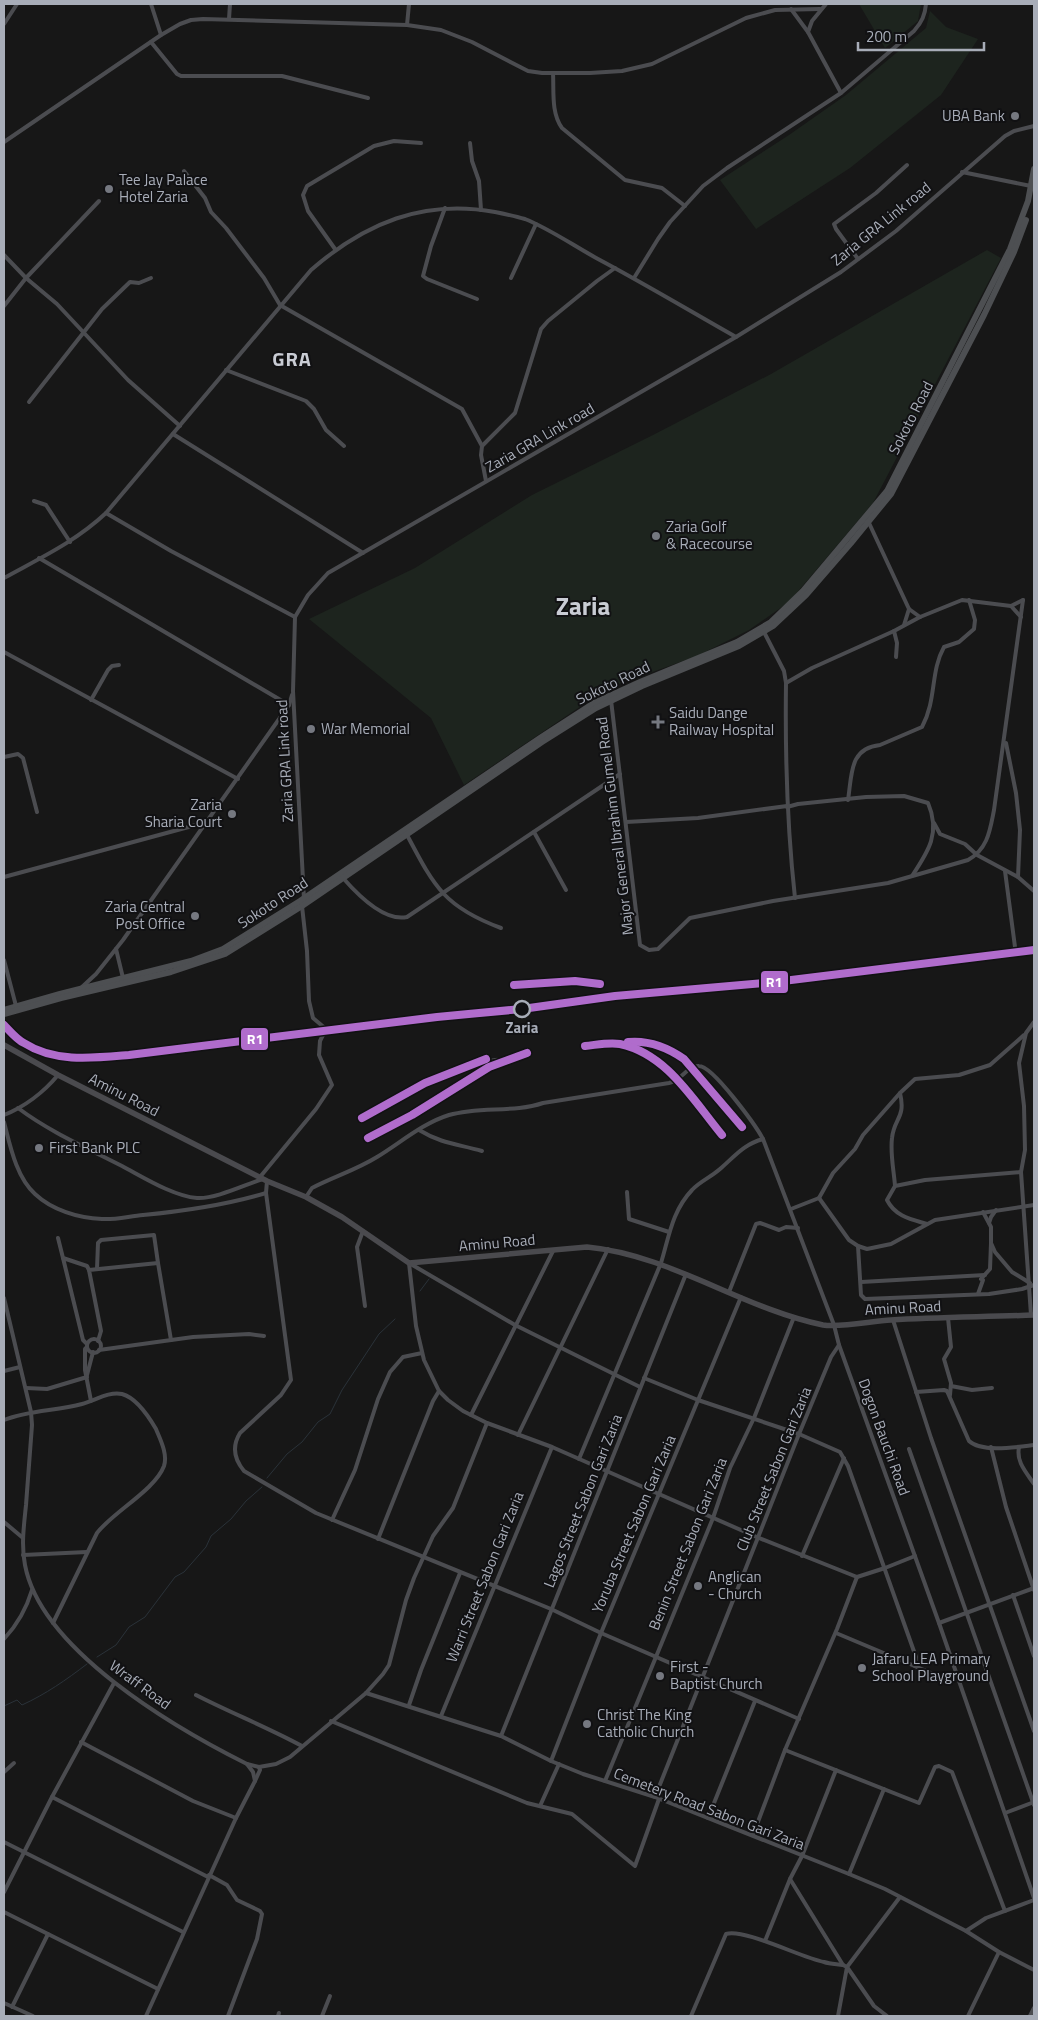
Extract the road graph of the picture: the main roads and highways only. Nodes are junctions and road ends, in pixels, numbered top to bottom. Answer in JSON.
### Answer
{"nodes":[{"id":1,"x":1034,"y":169,"type":"edge"},
{"id":2,"x":1033,"y":189,"type":"edge"},
{"id":3,"x":303,"y":902,"type":"junction"},
{"id":4,"x":4,"y":1010,"type":"edge"},
{"id":5,"x":4,"y":1014,"type":"edge"}],
"edges":[{"from":1,"to":2,"type":"main road","name":"Sokoto Road"},
{"from":2,"to":3,"type":"main road","name":"Sokoto Road"},
{"from":2,"to":3,"type":"main road","name":"Sokoto Road"},
{"from":3,"to":4,"type":"main road","name":"Sokoto Road"},
{"from":3,"to":5,"type":"main road","name":"Sokoto Road"}]}
